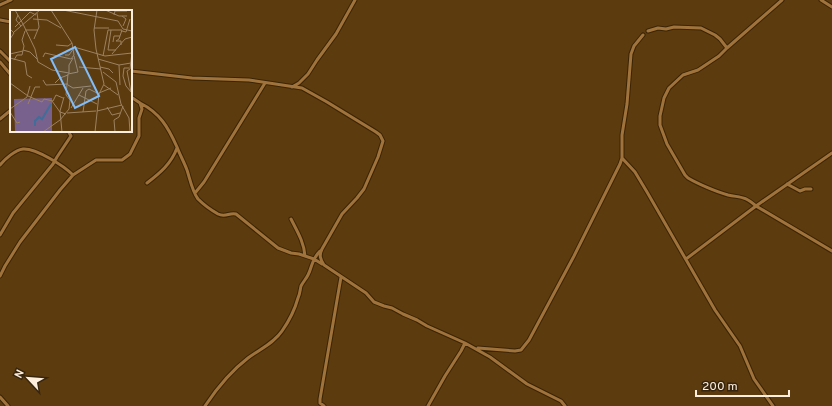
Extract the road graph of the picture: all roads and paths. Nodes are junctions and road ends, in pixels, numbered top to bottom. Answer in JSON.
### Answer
{"nodes":[{"id":1,"x":11,"y":0,"type":"edge"},
{"id":2,"x":355,"y":0,"type":"edge"},
{"id":3,"x":782,"y":0,"type":"edge"},
{"id":4,"x":821,"y":0,"type":"edge"},
{"id":5,"x":0,"y":5,"type":"edge"},
{"id":6,"x":832,"y":7,"type":"edge"},
{"id":7,"x":0,"y":21,"type":"edge"},
{"id":8,"x":10,"y":22,"type":"edge"},
{"id":9,"x":648,"y":32,"type":"dead end"},
{"id":10,"x":643,"y":35,"type":"dead end"},
{"id":11,"x":727,"y":48,"type":"junction"},
{"id":12,"x":0,"y":51,"type":"edge"},
{"id":13,"x":10,"y":61,"type":"edge"},
{"id":14,"x":0,"y":62,"type":"edge"},
{"id":15,"x":132,"y":71,"type":"edge"},
{"id":16,"x":10,"y":74,"type":"edge"},
{"id":17,"x":265,"y":83,"type":"junction"},
{"id":18,"x":292,"y":87,"type":"junction"},
{"id":19,"x":132,"y":98,"type":"edge"},
{"id":20,"x":140,"y":103,"type":"junction"},
{"id":21,"x":10,"y":111,"type":"edge"},
{"id":22,"x":0,"y":119,"type":"edge"},
{"id":23,"x":69,"y":132,"type":"edge"},
{"id":24,"x":178,"y":148,"type":"junction"},
{"id":25,"x":832,"y":153,"type":"edge"},
{"id":26,"x":622,"y":158,"type":"junction"},
{"id":27,"x":55,"y":161,"type":"junction"},
{"id":28,"x":0,"y":165,"type":"edge"},
{"id":29,"x":73,"y":175,"type":"junction"},
{"id":30,"x":147,"y":183,"type":"dead end"},
{"id":31,"x":787,"y":184,"type":"junction"},
{"id":32,"x":811,"y":189,"type":"dead end"},
{"id":33,"x":195,"y":193,"type":"junction"},
{"id":34,"x":756,"y":206,"type":"junction"},
{"id":35,"x":291,"y":219,"type":"dead end"},
{"id":36,"x":0,"y":235,"type":"edge"},
{"id":37,"x":320,"y":251,"type":"junction"},
{"id":38,"x":832,"y":251,"type":"edge"},
{"id":39,"x":305,"y":256,"type":"junction"},
{"id":40,"x":314,"y":259,"type":"junction"},
{"id":41,"x":686,"y":259,"type":"junction"},
{"id":42,"x":324,"y":265,"type":"junction"},
{"id":43,"x":0,"y":276,"type":"edge"},
{"id":44,"x":341,"y":277,"type":"junction"},
{"id":45,"x":465,"y":343,"type":"junction"},
{"id":46,"x":476,"y":348,"type":"junction"},
{"id":47,"x":0,"y":397,"type":"edge"},
{"id":48,"x":563,"y":405,"type":"edge"},
{"id":49,"x":8,"y":406,"type":"edge"},
{"id":50,"x":205,"y":406,"type":"edge"},
{"id":51,"x":324,"y":406,"type":"edge"},
{"id":52,"x":428,"y":406,"type":"edge"},
{"id":53,"x":773,"y":406,"type":"edge"}],
"edges":[{"from":1,"to":5,"type":"street"},
{"from":2,"to":18,"type":"street"},
{"from":3,"to":11,"type":"street"},
{"from":4,"to":6,"type":"street"},
{"from":7,"to":8,"type":"street"},
{"from":9,"to":11,"type":"street"},
{"from":10,"to":26,"type":"street"},
{"from":11,"to":34,"type":"street"},
{"from":12,"to":13,"type":"street"},
{"from":14,"to":16,"type":"street"},
{"from":15,"to":17,"type":"street"},
{"from":17,"to":18,"type":"street"},
{"from":17,"to":33,"type":"street"},
{"from":18,"to":37,"type":"street"},
{"from":19,"to":20,"type":"street"},
{"from":20,"to":24,"type":"street"},
{"from":20,"to":29,"type":"street"},
{"from":21,"to":22,"type":"street"},
{"from":23,"to":27,"type":"street"},
{"from":24,"to":30,"type":"street"},
{"from":24,"to":33,"type":"street"},
{"from":25,"to":31,"type":"street"},
{"from":26,"to":41,"type":"street"},
{"from":26,"to":46,"type":"street"},
{"from":27,"to":28,"type":"street"},
{"from":27,"to":29,"type":"street"},
{"from":27,"to":36,"type":"street"},
{"from":29,"to":43,"type":"street"},
{"from":31,"to":32,"type":"street"},
{"from":31,"to":34,"type":"street"},
{"from":33,"to":39,"type":"street"},
{"from":34,"to":38,"type":"street"},
{"from":34,"to":41,"type":"street"},
{"from":35,"to":39,"type":"street"},
{"from":37,"to":40,"type":"street"},
{"from":37,"to":42,"type":"street"},
{"from":39,"to":40,"type":"street"},
{"from":40,"to":42,"type":"street"},
{"from":40,"to":50,"type":"street"},
{"from":41,"to":53,"type":"street"},
{"from":42,"to":44,"type":"street"},
{"from":44,"to":45,"type":"street"},
{"from":44,"to":51,"type":"street"},
{"from":45,"to":46,"type":"street"},
{"from":45,"to":52,"type":"street"},
{"from":46,"to":48,"type":"street"},
{"from":47,"to":49,"type":"street"}]}
